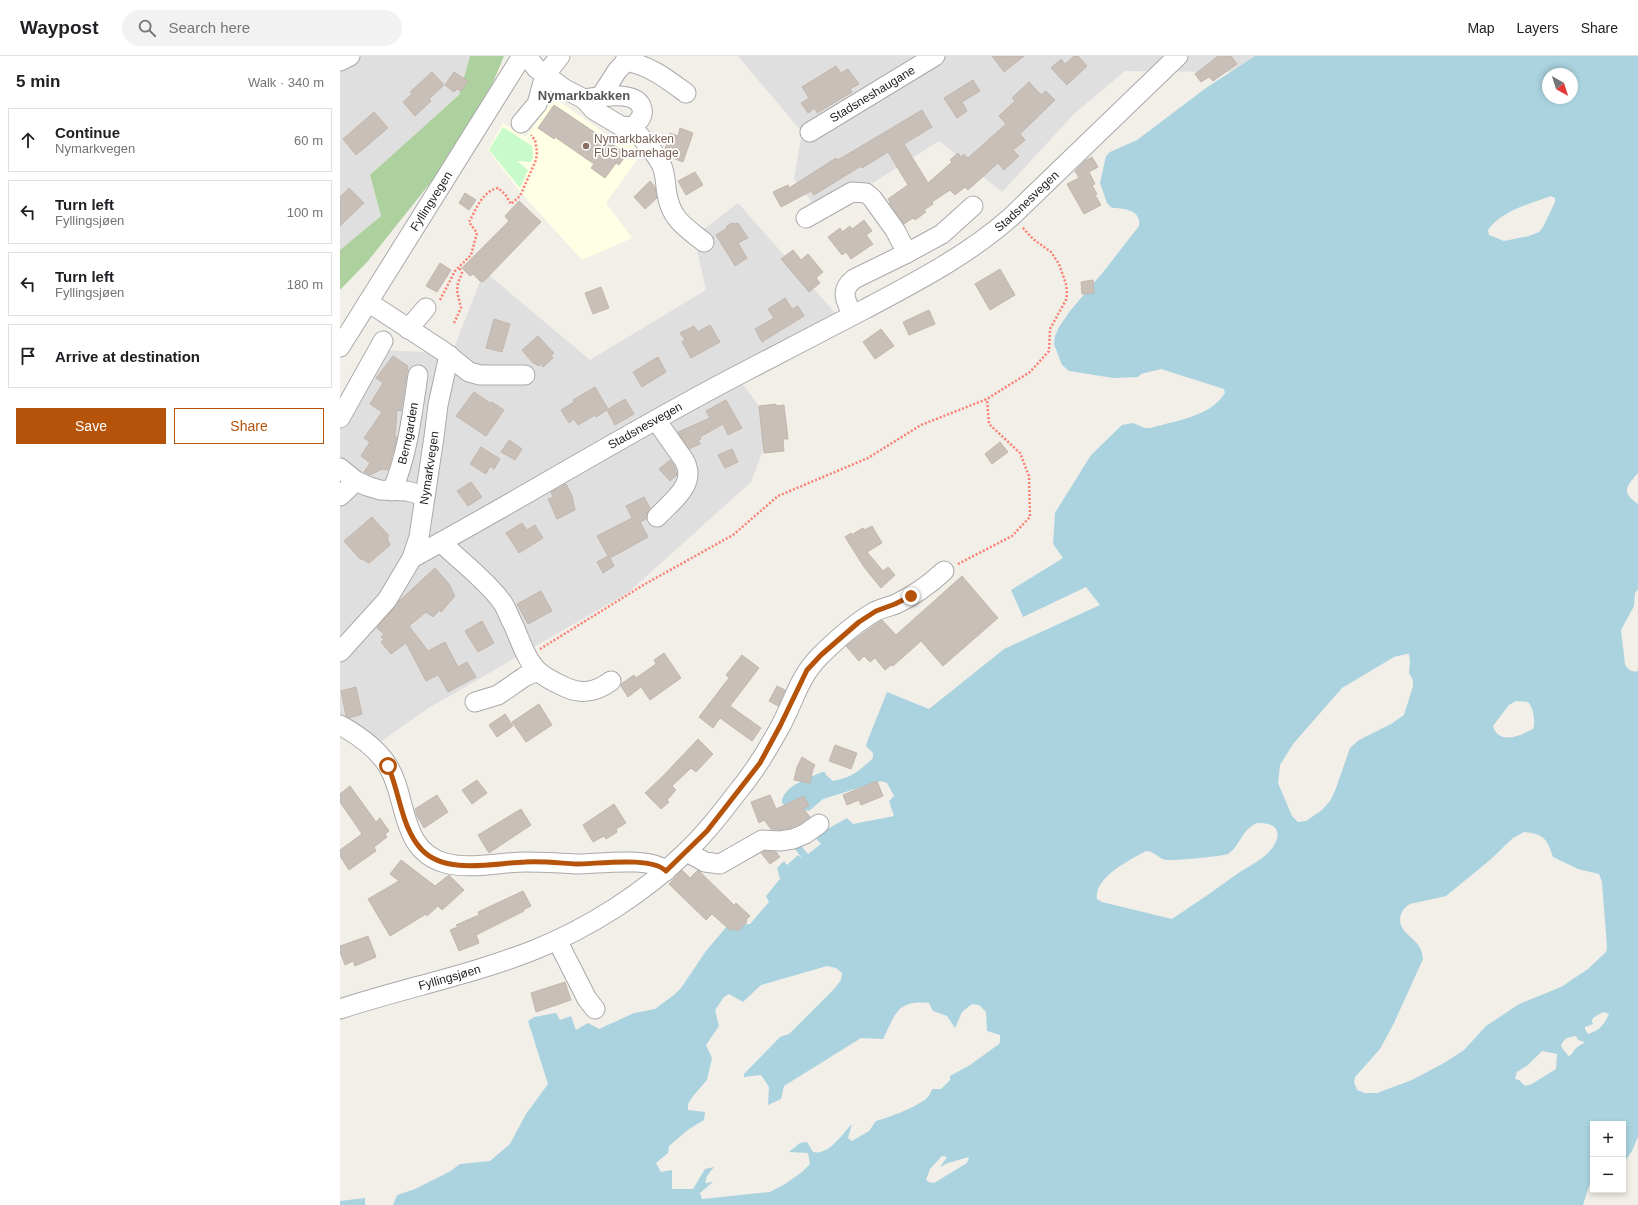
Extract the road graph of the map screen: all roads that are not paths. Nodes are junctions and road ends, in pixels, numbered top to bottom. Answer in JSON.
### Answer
{"nodes":[{"id":1,"x":350,"y":56,"type":"edge"},
{"id":2,"x":522,"y":56,"type":"edge"},
{"id":3,"x":527,"y":56,"type":"edge"},
{"id":4,"x":560,"y":56,"type":"edge"},
{"id":5,"x":935,"y":56,"type":"edge"},
{"id":6,"x":1178,"y":56,"type":"edge"},
{"id":7,"x":628,"y":58,"type":"edge"},
{"id":8,"x":340,"y":61,"type":"edge"},
{"id":9,"x":545,"y":75,"type":"junction"},
{"id":10,"x":686,"y":93,"type":"dead end"},
{"id":11,"x":593,"y":97,"type":"junction"},
{"id":12,"x":522,"y":123,"type":"road end"},
{"id":13,"x":632,"y":127,"type":"junction"},
{"id":14,"x":810,"y":132,"type":"dead end"},
{"id":15,"x":973,"y":206,"type":"dead end"},
{"id":16,"x":806,"y":218,"type":"dead end"},
{"id":17,"x":704,"y":242,"type":"dead end"},
{"id":18,"x":907,"y":253,"type":"junction"},
{"id":19,"x":368,"y":302,"type":"junction"},
{"id":20,"x":426,"y":308,"type":"road end"},
{"id":21,"x":852,"y":315,"type":"junction"},
{"id":22,"x":408,"y":329,"type":"junction"},
{"id":23,"x":383,"y":341,"type":"dead end"},
{"id":24,"x":340,"y":347,"type":"edge"},
{"id":25,"x":449,"y":355,"type":"junction"},
{"id":26,"x":418,"y":375,"type":"dead end"},
{"id":27,"x":525,"y":375,"type":"dead end"},
{"id":28,"x":340,"y":418,"type":"edge"},
{"id":29,"x":656,"y":420,"type":"junction"},
{"id":30,"x":340,"y":468,"type":"edge"},
{"id":31,"x":356,"y":481,"type":"junction"},
{"id":32,"x":392,"y":491,"type":"junction"},
{"id":33,"x":340,"y":496,"type":"edge"},
{"id":34,"x":425,"y":496,"type":"junction"},
{"id":35,"x":657,"y":517,"type":"dead end"},
{"id":36,"x":441,"y":542,"type":"junction"},
{"id":37,"x":412,"y":558,"type":"junction"},
{"id":38,"x":944,"y":571,"type":"road end"},
{"id":39,"x":340,"y":652,"type":"edge"},
{"id":40,"x":533,"y":664,"type":"junction"},
{"id":41,"x":611,"y":681,"type":"dead end"},
{"id":42,"x":475,"y":702,"type":"dead end"},
{"id":43,"x":340,"y":725,"type":"edge"},
{"id":44,"x":819,"y":824,"type":"dead end"},
{"id":45,"x":687,"y":852,"type":"junction"},
{"id":46,"x":666,"y":871,"type":"junction"},
{"id":47,"x":557,"y":940,"type":"junction"},
{"id":48,"x":340,"y":1009,"type":"edge"},
{"id":49,"x":594,"y":1009,"type":"dead end"}],
"edges":[{"from":1,"to":8,"type":"street"},
{"from":2,"to":19,"type":"street","name":"Fyllingvegen"},
{"from":3,"to":9,"type":"street"},
{"from":4,"to":9,"type":"street"},
{"from":5,"to":14,"type":"street","name":"Stadsneshaugane"},
{"from":6,"to":21,"type":"street","name":"Stadsnesvegen"},
{"from":7,"to":10,"type":"street"},
{"from":7,"to":11,"type":"street"},
{"from":9,"to":11,"type":"street"},
{"from":9,"to":12,"type":"street"},
{"from":11,"to":13,"type":"street"},
{"from":11,"to":13,"type":"street"},
{"from":13,"to":17,"type":"street"},
{"from":15,"to":18,"type":"street"},
{"from":16,"to":18,"type":"street"},
{"from":18,"to":21,"type":"street"},
{"from":19,"to":22,"type":"street"},
{"from":19,"to":24,"type":"street","name":"Fyllingvegen"},
{"from":20,"to":22,"type":"street"},
{"from":21,"to":29,"type":"street","name":"Stadsnesvegen"},
{"from":22,"to":25,"type":"street"},
{"from":23,"to":28,"type":"street"},
{"from":25,"to":27,"type":"street"},
{"from":25,"to":34,"type":"street","name":"Nymarkvegen"},
{"from":26,"to":32,"type":"street","name":"Berngarden"},
{"from":29,"to":35,"type":"street"},
{"from":29,"to":36,"type":"street","name":"Stadsnesvegen"},
{"from":30,"to":31,"type":"street"},
{"from":31,"to":32,"type":"street"},
{"from":31,"to":33,"type":"street"},
{"from":32,"to":34,"type":"street"},
{"from":34,"to":37,"type":"street","name":"Nymarkvegen"},
{"from":36,"to":37,"type":"street","name":"Stadsnesvegen"},
{"from":36,"to":40,"type":"street"},
{"from":37,"to":39,"type":"street","name":"Nymarkvegen"},
{"from":38,"to":45,"type":"street","name":"Fyllingsjøen"},
{"from":40,"to":41,"type":"street"},
{"from":40,"to":42,"type":"street"},
{"from":43,"to":46,"type":"street"},
{"from":44,"to":45,"type":"street"},
{"from":45,"to":46,"type":"street","name":"Fyllingsjøen"},
{"from":46,"to":47,"type":"street","name":"Fyllingsjøen"},
{"from":47,"to":48,"type":"street","name":"Fyllingsjøen"},
{"from":47,"to":49,"type":"street"}]}
